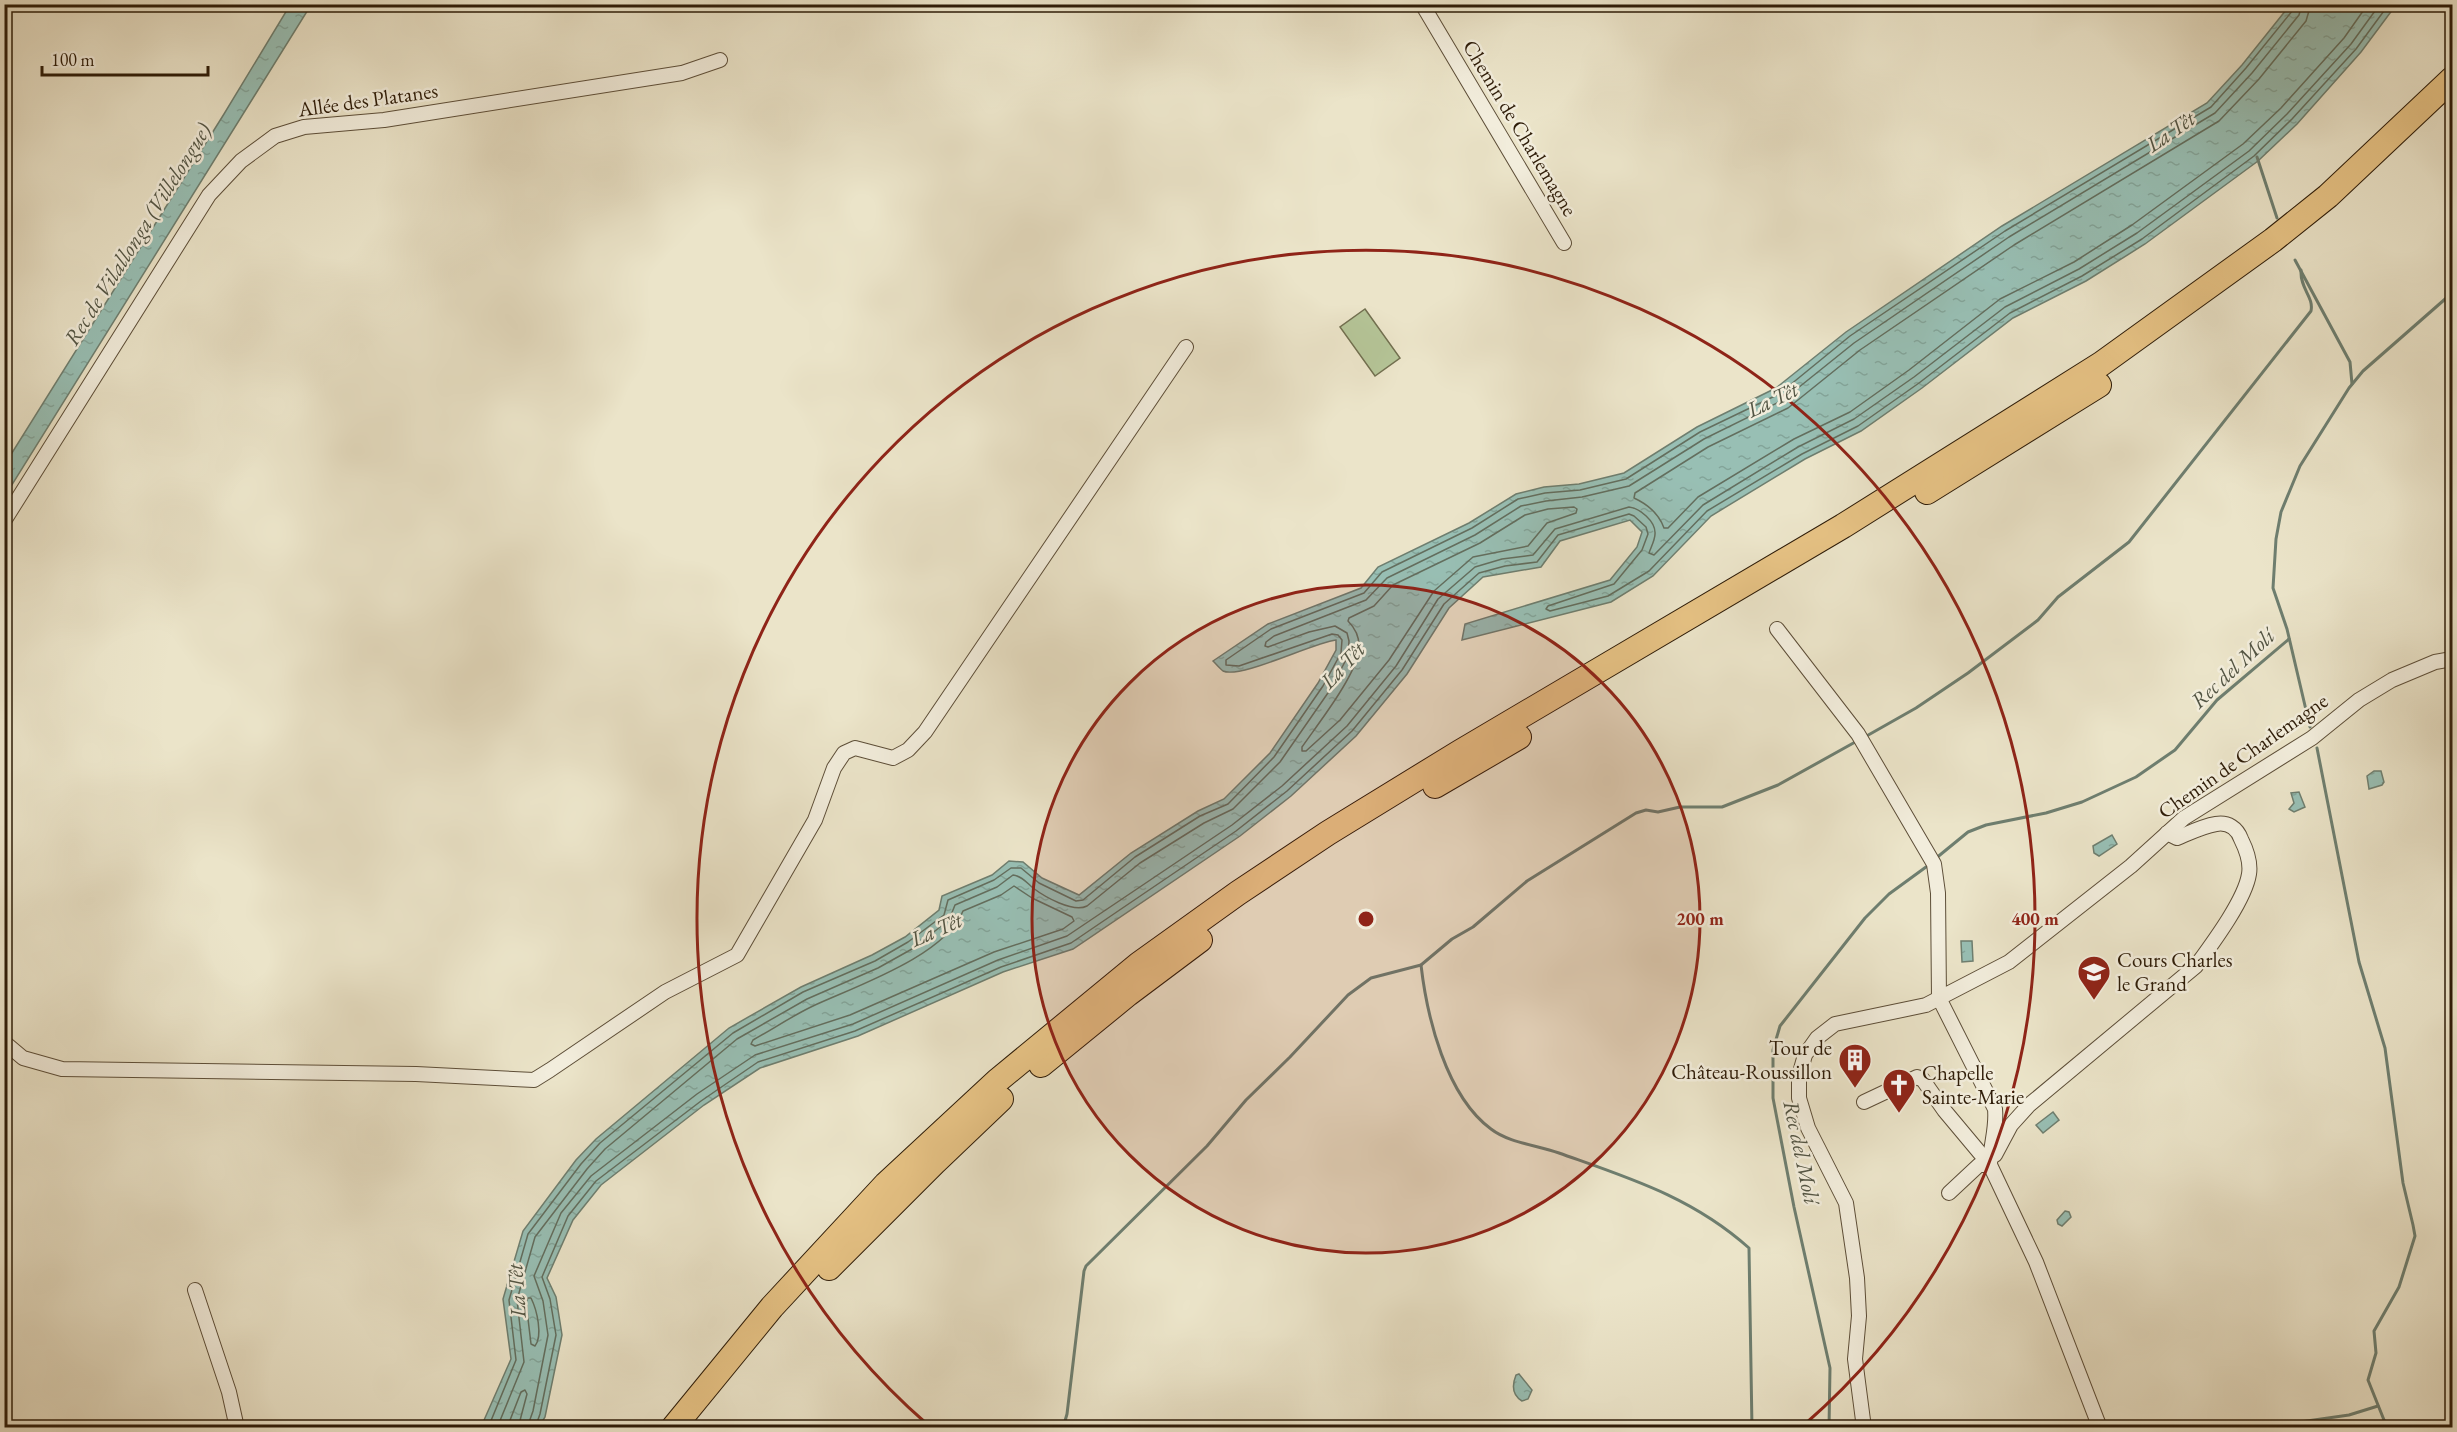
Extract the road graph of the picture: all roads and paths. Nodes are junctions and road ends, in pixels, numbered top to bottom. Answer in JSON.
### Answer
{"nodes":[{"id":1,"x":1422,"y":4,"type":"edge"},
{"id":2,"x":720,"y":60,"type":"dead end"},
{"id":3,"x":2452,"y":79,"type":"edge"},
{"id":4,"x":2452,"y":98,"type":"edge"},
{"id":5,"x":1564,"y":243,"type":"dead end"},
{"id":6,"x":1186,"y":347,"type":"dead end"},
{"id":7,"x":4,"y":521,"type":"edge"},
{"id":8,"x":1777,"y":629,"type":"dead end"},
{"id":9,"x":2452,"y":659,"type":"edge"},
{"id":10,"x":2167,"y":833,"type":"junction"},
{"id":11,"x":1939,"y":998,"type":"junction"},
{"id":12,"x":4,"y":1042,"type":"edge"},
{"id":13,"x":1864,"y":1102,"type":"dead end"},
{"id":14,"x":1990,"y":1165,"type":"junction"},
{"id":15,"x":1949,"y":1193,"type":"dead end"},
{"id":16,"x":195,"y":1290,"type":"dead end"},
{"id":17,"x":237,"y":1428,"type":"edge"},
{"id":18,"x":673,"y":1428,"type":"edge"},
{"id":19,"x":694,"y":1428,"type":"edge"},
{"id":20,"x":1864,"y":1428,"type":"edge"},
{"id":21,"x":2100,"y":1428,"type":"edge"}],
"edges":[{"from":1,"to":5,"type":"street","name":"Chemin de Charlemagne"},
{"from":2,"to":7,"type":"street","name":"Allée des Platanes"},
{"from":3,"to":18,"type":"highway"},
{"from":4,"to":19,"type":"highway"},
{"from":6,"to":12,"type":"street"},
{"from":8,"to":11,"type":"street"},
{"from":9,"to":10,"type":"street","name":"Chemin de Charlemagne"},
{"from":10,"to":11,"type":"street","name":"Chemin de Charlemagne"},
{"from":10,"to":14,"type":"street"},
{"from":11,"to":14,"type":"street"},
{"from":11,"to":20,"type":"street","name":"Chemin de Charlemagne"},
{"from":13,"to":14,"type":"street"},
{"from":14,"to":15,"type":"street"},
{"from":14,"to":21,"type":"street"},
{"from":16,"to":17,"type":"street"}]}
